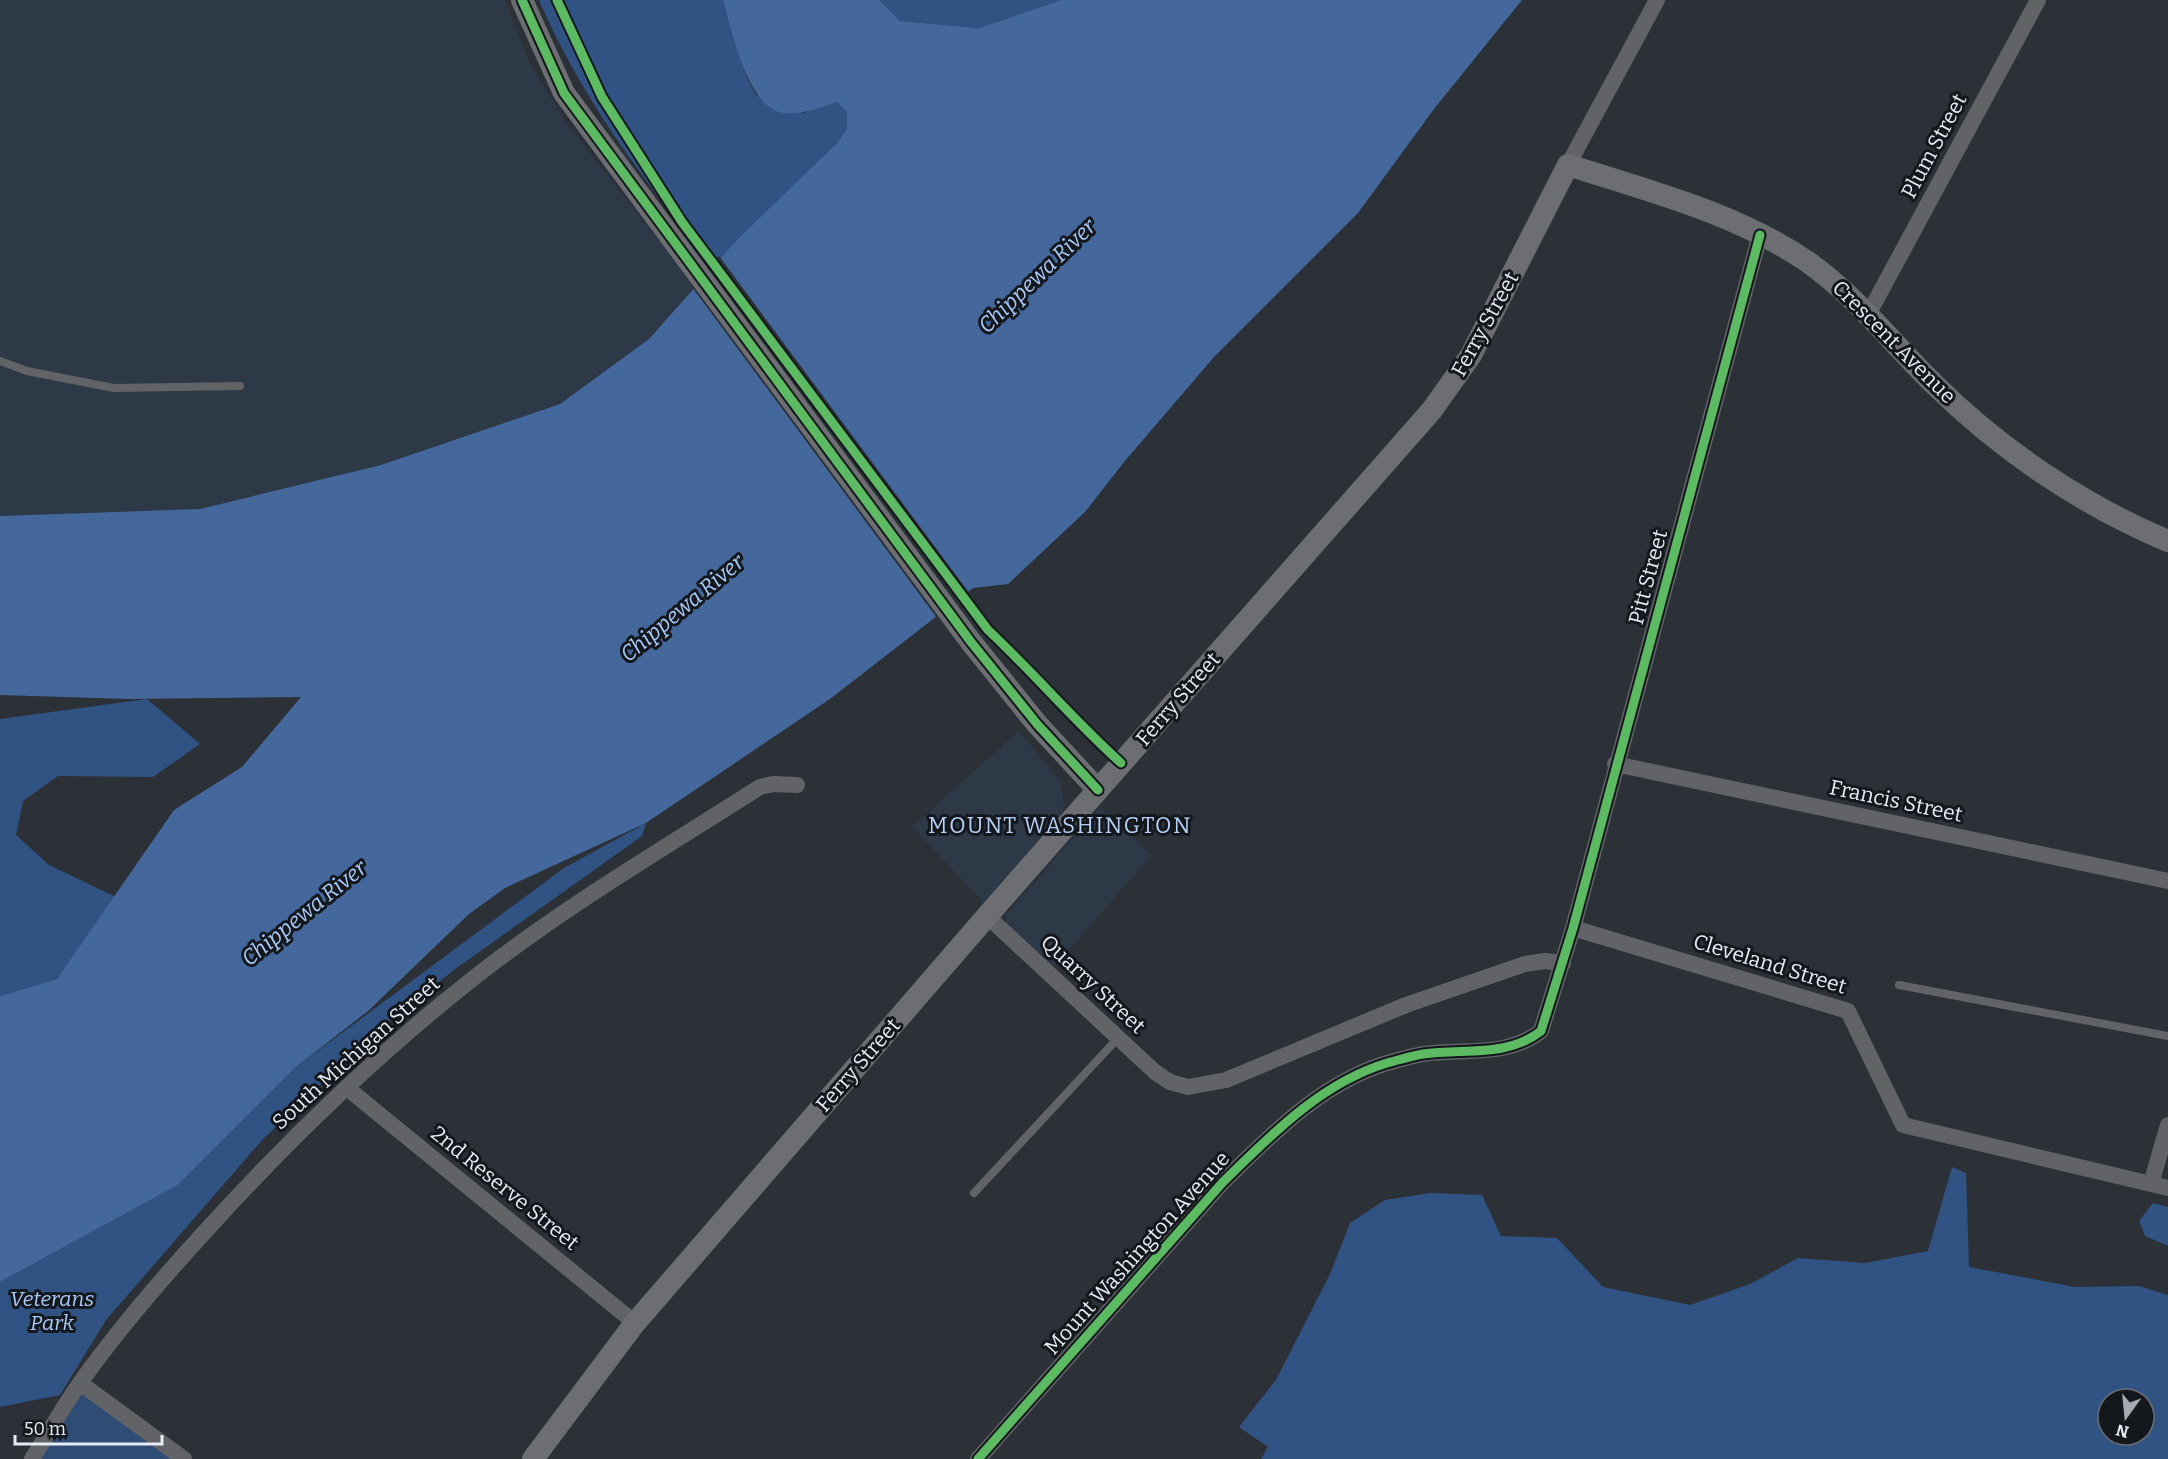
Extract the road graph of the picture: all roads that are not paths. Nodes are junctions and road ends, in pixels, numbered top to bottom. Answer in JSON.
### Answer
{"nodes":[{"id":1,"x":522,"y":0,"type":"edge"},
{"id":2,"x":1657,"y":0,"type":"edge"},
{"id":3,"x":2038,"y":0,"type":"edge"},
{"id":4,"x":1568,"y":165,"type":"junction"},
{"id":5,"x":1760,"y":235,"type":"junction"},
{"id":6,"x":1869,"y":313,"type":"junction"},
{"id":7,"x":0,"y":361,"type":"edge"},
{"id":8,"x":240,"y":386,"type":"dead end"},
{"id":9,"x":2168,"y":541,"type":"edge"},
{"id":10,"x":1615,"y":764,"type":"junction"},
{"id":11,"x":797,"y":785,"type":"dead end"},
{"id":12,"x":1098,"y":790,"type":"junction"},
{"id":13,"x":2168,"y":881,"type":"edge"},
{"id":14,"x":987,"y":916,"type":"junction"},
{"id":15,"x":1573,"y":928,"type":"junction"},
{"id":16,"x":1563,"y":963,"type":"junction"},
{"id":17,"x":1899,"y":985,"type":"dead end"},
{"id":18,"x":2168,"y":1036,"type":"edge"},
{"id":19,"x":1118,"y":1038,"type":"junction"},
{"id":20,"x":347,"y":1088,"type":"junction"},
{"id":21,"x":2168,"y":1125,"type":"edge"},
{"id":22,"x":2151,"y":1184,"type":"junction"},
{"id":23,"x":2168,"y":1188,"type":"edge"},
{"id":24,"x":974,"y":1193,"type":"dead end"},
{"id":25,"x":635,"y":1323,"type":"junction"},
{"id":26,"x":80,"y":1383,"type":"junction"},
{"id":27,"x":32,"y":1459,"type":"edge"},
{"id":28,"x":184,"y":1459,"type":"edge"},
{"id":29,"x":533,"y":1459,"type":"edge"},
{"id":30,"x":978,"y":1459,"type":"edge"}],
"edges":[{"from":1,"to":12,"type":"main road"},
{"from":2,"to":4,"type":"street","name":"Ferry Street"},
{"from":3,"to":6,"type":"street","name":"Plum Street"},
{"from":4,"to":5,"type":"main road","name":"Crescent Avenue"},
{"from":4,"to":12,"type":"main road","name":"Ferry Street"},
{"from":5,"to":6,"type":"main road","name":"Crescent Avenue"},
{"from":5,"to":10,"type":"street","name":"Pitt Street"},
{"from":6,"to":9,"type":"main road","name":"Crescent Avenue"},
{"from":7,"to":8,"type":"lane"},
{"from":10,"to":13,"type":"street","name":"Francis Street"},
{"from":10,"to":15,"type":"street","name":"Pitt Street"},
{"from":11,"to":20,"type":"street","name":"South Michigan Street"},
{"from":12,"to":14,"type":"main road","name":"Ferry Street"},
{"from":14,"to":19,"type":"street","name":"Quarry Street"},
{"from":14,"to":25,"type":"main road","name":"Ferry Street"},
{"from":15,"to":16,"type":"street","name":"Mount Washington Avenue"},
{"from":15,"to":22,"type":"street","name":"Cleveland Street"},
{"from":16,"to":19,"type":"street","name":"Quarry Street"},
{"from":16,"to":30,"type":"street","name":"Mount Washington Avenue"},
{"from":17,"to":18,"type":"lane"},
{"from":19,"to":24,"type":"lane"},
{"from":20,"to":25,"type":"street","name":"2nd Reserve Street"},
{"from":20,"to":26,"type":"street","name":"South Michigan Street"},
{"from":21,"to":22,"type":"street"},
{"from":22,"to":23,"type":"street","name":"Cleveland Street"},
{"from":25,"to":29,"type":"main road","name":"Ferry Street"},
{"from":26,"to":27,"type":"street","name":"South Michigan Street"},
{"from":26,"to":28,"type":"street"}]}
